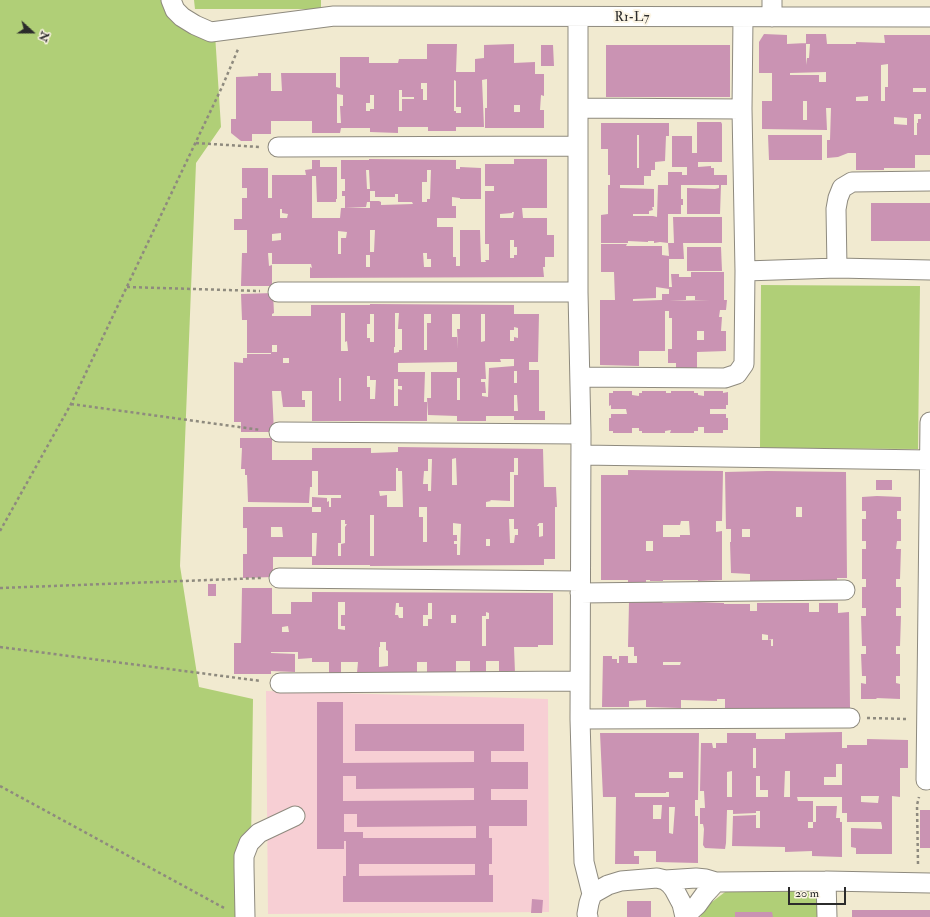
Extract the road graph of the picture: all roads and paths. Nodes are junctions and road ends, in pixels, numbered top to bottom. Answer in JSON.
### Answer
{"nodes":[{"id":1,"x":171,"y":0,"type":"edge"},
{"id":2,"x":334,"y":8,"type":"edge"},
{"id":3,"x":772,"y":9,"type":"edge"},
{"id":4,"x":930,"y":17,"type":"edge"},
{"id":5,"x":578,"y":18,"type":"junction"},
{"id":6,"x":743,"y":18,"type":"junction"},
{"id":7,"x":239,"y":29,"type":"junction"},
{"id":8,"x":578,"y":108,"type":"junction"},
{"id":9,"x":742,"y":110,"type":"junction"},
{"id":10,"x":196,"y":143,"type":"junction"},
{"id":11,"x":578,"y":146,"type":"junction"},
{"id":12,"x":278,"y":147,"type":"joint"},
{"id":13,"x":930,"y":181,"type":"edge"},
{"id":14,"x":837,"y":268,"type":"junction"},
{"id":15,"x":930,"y":270,"type":"edge"},
{"id":16,"x":745,"y":271,"type":"junction"},
{"id":17,"x":127,"y":287,"type":"junction"},
{"id":18,"x":278,"y":292,"type":"joint"},
{"id":19,"x":578,"y":292,"type":"junction"},
{"id":20,"x":580,"y":377,"type":"junction"},
{"id":21,"x":72,"y":404,"type":"junction"},
{"id":22,"x":930,"y":422,"type":"edge"},
{"id":23,"x":279,"y":432,"type":"joint"},
{"id":24,"x":581,"y":434,"type":"junction"},
{"id":25,"x":581,"y":455,"type":"junction"},
{"id":26,"x":929,"y":460,"type":"edge"},
{"id":27,"x":0,"y":531,"type":"edge"},
{"id":28,"x":279,"y":578,"type":"joint"},
{"id":29,"x":580,"y":586,"type":"junction"},
{"id":30,"x":0,"y":588,"type":"edge"},
{"id":31,"x":845,"y":590,"type":"dead end"},
{"id":32,"x":929,"y":631,"type":"edge"},
{"id":33,"x":0,"y":647,"type":"edge"},
{"id":34,"x":579,"y":682,"type":"junction"},
{"id":35,"x":280,"y":683,"type":"joint"},
{"id":36,"x":850,"y":718,"type":"joint"},
{"id":37,"x":580,"y":719,"type":"junction"},
{"id":38,"x":928,"y":720,"type":"edge"},
{"id":39,"x":926,"y":780,"type":"joint"},
{"id":40,"x":0,"y":786,"type":"edge"},
{"id":41,"x":295,"y":816,"type":"dead end"},
{"id":42,"x":665,"y":880,"type":"junction"},
{"id":43,"x":826,"y":881,"type":"junction"},
{"id":44,"x":716,"y":882,"type":"junction"},
{"id":45,"x":924,"y":883,"type":"edge"},
{"id":46,"x":592,"y":894,"type":"junction"},
{"id":47,"x":227,"y":910,"type":"dead end"},
{"id":48,"x":246,"y":917,"type":"edge"},
{"id":49,"x":588,"y":917,"type":"edge"},
{"id":50,"x":685,"y":917,"type":"edge"},
{"id":51,"x":826,"y":917,"type":"edge"}],
"edges":[{"from":1,"to":7,"type":"street","name":"R1-L7"},
{"from":2,"to":5,"type":"street","name":"R1-L7"},
{"from":2,"to":7,"type":"street","name":"R1-L7"},
{"from":3,"to":4,"type":"street","name":"R1-L7"},
{"from":3,"to":6,"type":"street","name":"R1-L7"},
{"from":5,"to":6,"type":"street","name":"R1-L7"},
{"from":5,"to":8,"type":"street"},
{"from":6,"to":9,"type":"street"},
{"from":7,"to":10,"type":"path"},
{"from":8,"to":9,"type":"street"},
{"from":8,"to":11,"type":"street"},
{"from":9,"to":16,"type":"street"},
{"from":10,"to":12,"type":"path"},
{"from":10,"to":17,"type":"path"},
{"from":11,"to":12,"type":"street"},
{"from":11,"to":19,"type":"street"},
{"from":13,"to":14,"type":"street"},
{"from":14,"to":15,"type":"street"},
{"from":14,"to":16,"type":"street"},
{"from":16,"to":20,"type":"street"},
{"from":17,"to":18,"type":"path"},
{"from":17,"to":21,"type":"path"},
{"from":18,"to":19,"type":"street"},
{"from":19,"to":20,"type":"street"},
{"from":20,"to":24,"type":"street"},
{"from":21,"to":23,"type":"path"},
{"from":21,"to":27,"type":"path"},
{"from":22,"to":26,"type":"street"},
{"from":23,"to":24,"type":"street"},
{"from":24,"to":25,"type":"street"},
{"from":25,"to":26,"type":"street"},
{"from":25,"to":29,"type":"street"},
{"from":26,"to":32,"type":"street"},
{"from":28,"to":29,"type":"street"},
{"from":28,"to":30,"type":"path"},
{"from":29,"to":31,"type":"street"},
{"from":29,"to":34,"type":"street"},
{"from":32,"to":38,"type":"street"},
{"from":33,"to":35,"type":"path"},
{"from":34,"to":35,"type":"street"},
{"from":34,"to":37,"type":"street"},
{"from":36,"to":37,"type":"street"},
{"from":36,"to":38,"type":"path"},
{"from":37,"to":46,"type":"street"},
{"from":38,"to":39,"type":"street"},
{"from":39,"to":45,"type":"path"},
{"from":40,"to":47,"type":"path"},
{"from":41,"to":48,"type":"street"},
{"from":42,"to":44,"type":"street"},
{"from":42,"to":46,"type":"street"},
{"from":42,"to":50,"type":"street"},
{"from":43,"to":44,"type":"street"},
{"from":43,"to":45,"type":"street"},
{"from":43,"to":51,"type":"street"},
{"from":44,"to":50,"type":"street"},
{"from":46,"to":49,"type":"street"}]}
